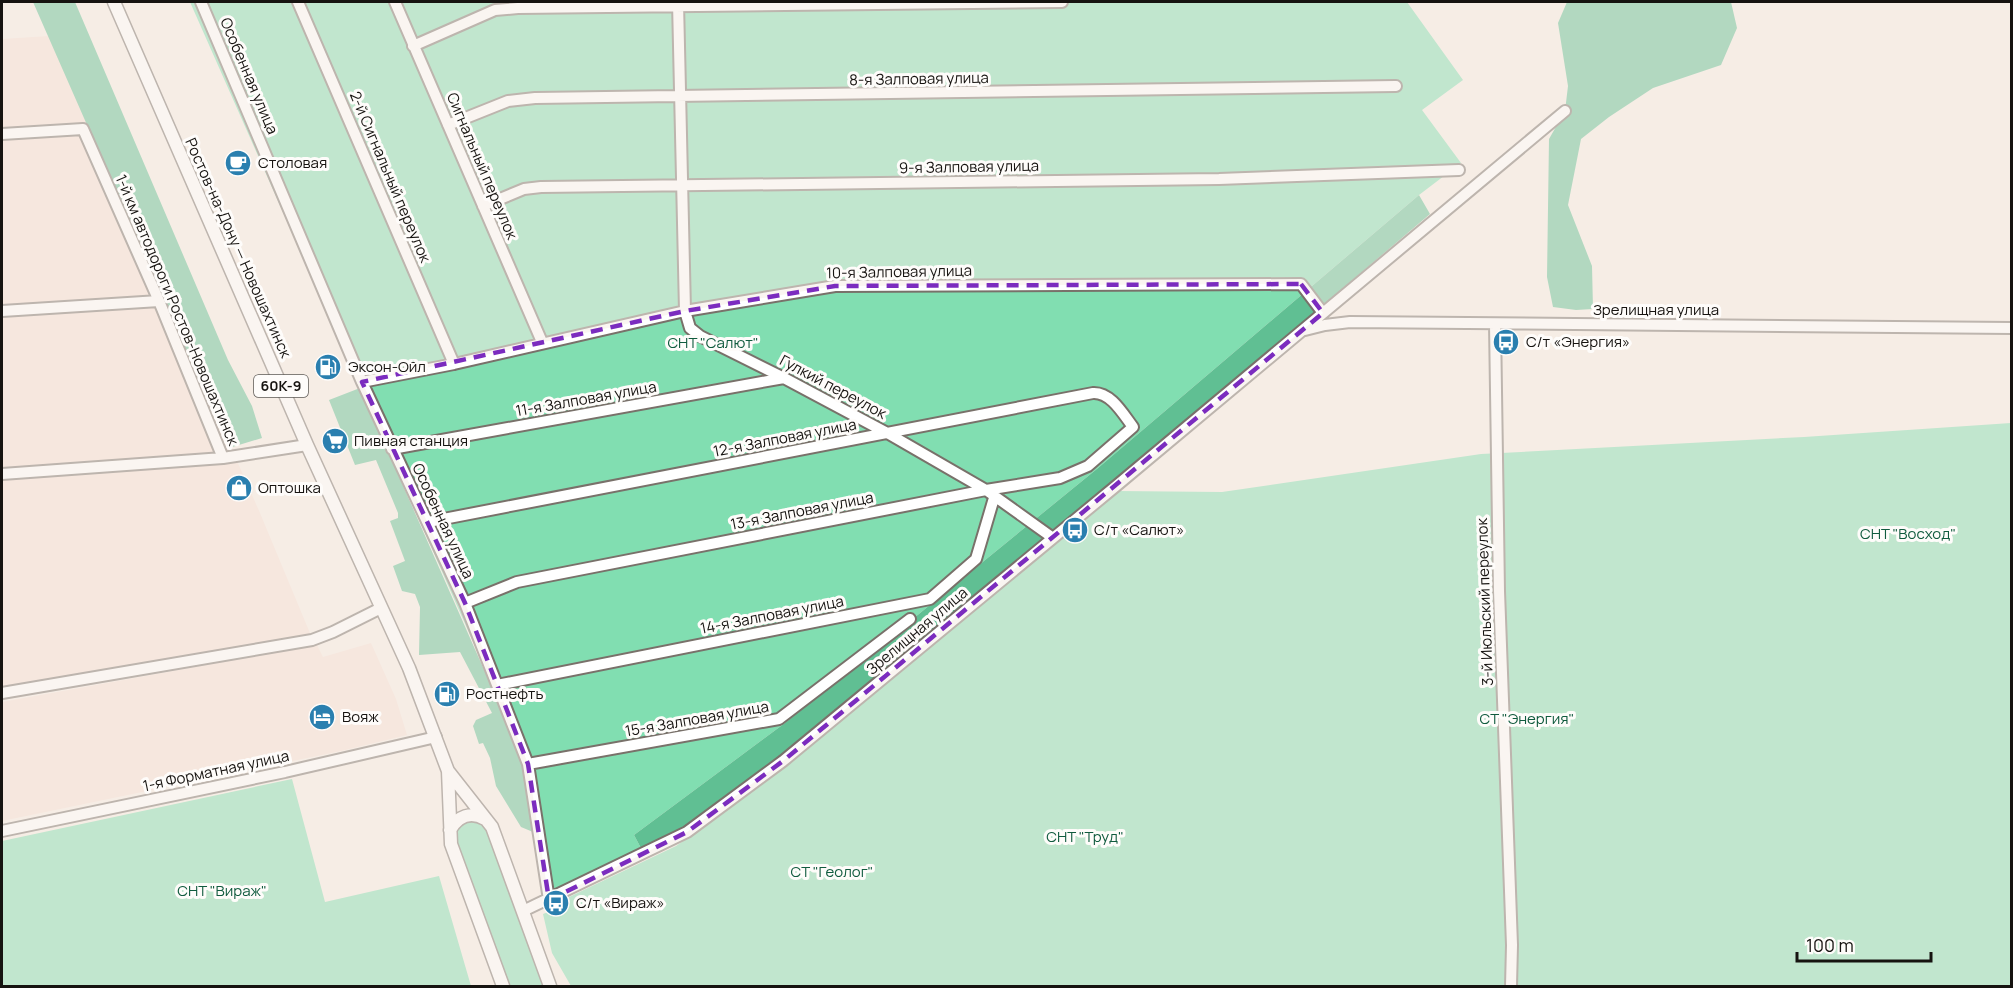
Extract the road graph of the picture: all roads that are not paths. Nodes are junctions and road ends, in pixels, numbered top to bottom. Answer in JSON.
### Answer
{"nodes":[{"id":1,"x":114,"y":2,"type":"edge"},
{"id":2,"x":201,"y":2,"type":"edge"},
{"id":3,"x":298,"y":2,"type":"edge"},
{"id":4,"x":394,"y":2,"type":"edge"},
{"id":5,"x":1062,"y":2,"type":"edge"},
{"id":6,"x":678,"y":4,"type":"edge"},
{"id":7,"x":413,"y":46,"type":"junction"},
{"id":8,"x":1396,"y":86,"type":"dead end"},
{"id":9,"x":681,"y":97,"type":"junction"},
{"id":10,"x":1565,"y":111,"type":"dead end"},
{"id":11,"x":448,"y":125,"type":"junction"},
{"id":12,"x":2,"y":134,"type":"edge"},
{"id":13,"x":1459,"y":170,"type":"dead end"},
{"id":14,"x":683,"y":185,"type":"junction"},
{"id":15,"x":483,"y":206,"type":"junction"},
{"id":16,"x":159,"y":301,"type":"junction"},
{"id":17,"x":2,"y":311,"type":"edge"},
{"id":18,"x":685,"y":311,"type":"junction"},
{"id":19,"x":1323,"y":313,"type":"junction"},
{"id":20,"x":1495,"y":324,"type":"junction"},
{"id":21,"x":2012,"y":328,"type":"edge"},
{"id":22,"x":1302,"y":331,"type":"junction"},
{"id":23,"x":542,"y":342,"type":"junction"},
{"id":24,"x":454,"y":364,"type":"junction"},
{"id":25,"x":784,"y":378,"type":"junction"},
{"id":26,"x":362,"y":382,"type":"junction"},
{"id":27,"x":1133,"y":427,"type":"joint"},
{"id":28,"x":889,"y":434,"type":"junction"},
{"id":29,"x":307,"y":445,"type":"junction"},
{"id":30,"x":392,"y":449,"type":"junction"},
{"id":31,"x":223,"y":458,"type":"junction"},
{"id":32,"x":2,"y":474,"type":"edge"},
{"id":33,"x":986,"y":490,"type":"junction"},
{"id":34,"x":994,"y":498,"type":"junction"},
{"id":35,"x":428,"y":522,"type":"junction"},
{"id":36,"x":1053,"y":538,"type":"junction"},
{"id":37,"x":465,"y":603,"type":"junction"},
{"id":38,"x":381,"y":608,"type":"junction"},
{"id":39,"x":910,"y":619,"type":"dead end"},
{"id":40,"x":497,"y":685,"type":"junction"},
{"id":41,"x":2,"y":693,"type":"edge"},
{"id":42,"x":436,"y":737,"type":"junction"},
{"id":43,"x":528,"y":764,"type":"junction"},
{"id":44,"x":448,"y":771,"type":"junction"},
{"id":45,"x":485,"y":819,"type":"junction"},
{"id":46,"x":450,"y":830,"type":"junction"},
{"id":47,"x":2,"y":831,"type":"edge"},
{"id":48,"x":549,"y":900,"type":"junction"},
{"id":49,"x":523,"y":911,"type":"junction"},
{"id":50,"x":502,"y":987,"type":"edge"},
{"id":51,"x":550,"y":987,"type":"edge"},
{"id":52,"x":1511,"y":987,"type":"edge"}],
"edges":[{"from":1,"to":29,"type":"main road","name":"Ростов-на-Дону — Новошахтинск","number":"60К-9"},
{"from":2,"to":26,"type":"street","name":"Особенная улица"},
{"from":3,"to":24,"type":"street","name":"2-й Сигнальный переулок"},
{"from":4,"to":7,"type":"street","name":"Сигнальный переулок"},
{"from":5,"to":6,"type":"street"},
{"from":6,"to":7,"type":"street"},
{"from":6,"to":9,"type":"street","name":"Гулкий переулок"},
{"from":7,"to":11,"type":"street","name":"Сигнальный переулок"},
{"from":8,"to":9,"type":"street","name":"8-я Залповая улица"},
{"from":9,"to":11,"type":"street","name":"8-я Залповая улица"},
{"from":9,"to":14,"type":"street","name":"Гулкий переулок"},
{"from":10,"to":19,"type":"street","name":"Зрелищная улица"},
{"from":11,"to":15,"type":"street","name":"Сигнальный переулок"},
{"from":12,"to":16,"type":"street","name":"1-й км автодороги Ростов-Новошахтинск"},
{"from":13,"to":14,"type":"street","name":"9-я Залповая улица"},
{"from":14,"to":15,"type":"street","name":"9-я Залповая улица"},
{"from":14,"to":18,"type":"street","name":"Гулкий переулок"},
{"from":15,"to":23,"type":"street","name":"Сигнальный переулок"},
{"from":16,"to":17,"type":"street"},
{"from":16,"to":31,"type":"street","name":"1-й км автодороги Ростов-Новошахтинск"},
{"from":18,"to":19,"type":"street","name":"10-я Залповая улица"},
{"from":18,"to":23,"type":"street","name":"10-я Залповая улица"},
{"from":18,"to":25,"type":"street","name":"Гулкий переулок"},
{"from":19,"to":22,"type":"street","name":"Зрелищная улица"},
{"from":20,"to":21,"type":"street","name":"Зрелищная улица"},
{"from":20,"to":22,"type":"street","name":"Зрелищная улица"},
{"from":20,"to":52,"type":"street","name":"3-й Июльский переулок"},
{"from":22,"to":36,"type":"street","name":"Зрелищная улица"},
{"from":23,"to":24,"type":"street","name":"10-я Залповая улица"},
{"from":24,"to":26,"type":"street","name":"10-я Залповая улица"},
{"from":25,"to":28,"type":"street","name":"Гулкий переулок"},
{"from":25,"to":30,"type":"street","name":"11-я Залповая улица"},
{"from":26,"to":30,"type":"street","name":"Особенная улица"},
{"from":27,"to":28,"type":"street","name":"12-я Залповая улица"},
{"from":27,"to":33,"type":"street","name":"13-я Залповая улица"},
{"from":28,"to":33,"type":"street","name":"Гулкий переулок"},
{"from":28,"to":35,"type":"street","name":"12-я Залповая улица"},
{"from":29,"to":31,"type":"street","name":"1-й км автодороги Ростов-Новошахтинск"},
{"from":29,"to":38,"type":"main road","name":"Ростов-на-Дону — Новошахтинск","number":"60К-9"},
{"from":30,"to":35,"type":"street","name":"Особенная улица"},
{"from":31,"to":32,"type":"street"},
{"from":33,"to":34,"type":"street","name":"Гулкий переулок"},
{"from":33,"to":37,"type":"street","name":"13-я Залповая улица"},
{"from":34,"to":36,"type":"street","name":"Гулкий переулок"},
{"from":34,"to":40,"type":"street","name":"14-я Залповая улица"},
{"from":35,"to":37,"type":"street","name":"Особенная улица"},
{"from":36,"to":48,"type":"street","name":"Зрелищная улица"},
{"from":37,"to":40,"type":"street","name":"Особенная улица"},
{"from":38,"to":41,"type":"street"},
{"from":38,"to":42,"type":"main road","name":"Ростов-на-Дону — Новошахтинск","number":"60К-9"},
{"from":39,"to":43,"type":"street","name":"15-я Залповая улица"},
{"from":40,"to":43,"type":"street","name":"Особенная улица"},
{"from":42,"to":44,"type":"main road","name":"Ростов-на-Дону — Новошахтинск","number":"60К-9"},
{"from":42,"to":47,"type":"street","name":"1-я Форматная улица"},
{"from":43,"to":48,"type":"street","name":"Особенная улица"},
{"from":44,"to":45,"type":"main road"},
{"from":44,"to":46,"type":"main road"},
{"from":45,"to":46,"type":"main road"},
{"from":45,"to":49,"type":"main road"},
{"from":46,"to":50,"type":"main road"},
{"from":48,"to":49,"type":"street","name":"Зрелищная улица"},
{"from":49,"to":51,"type":"main road"}]}
